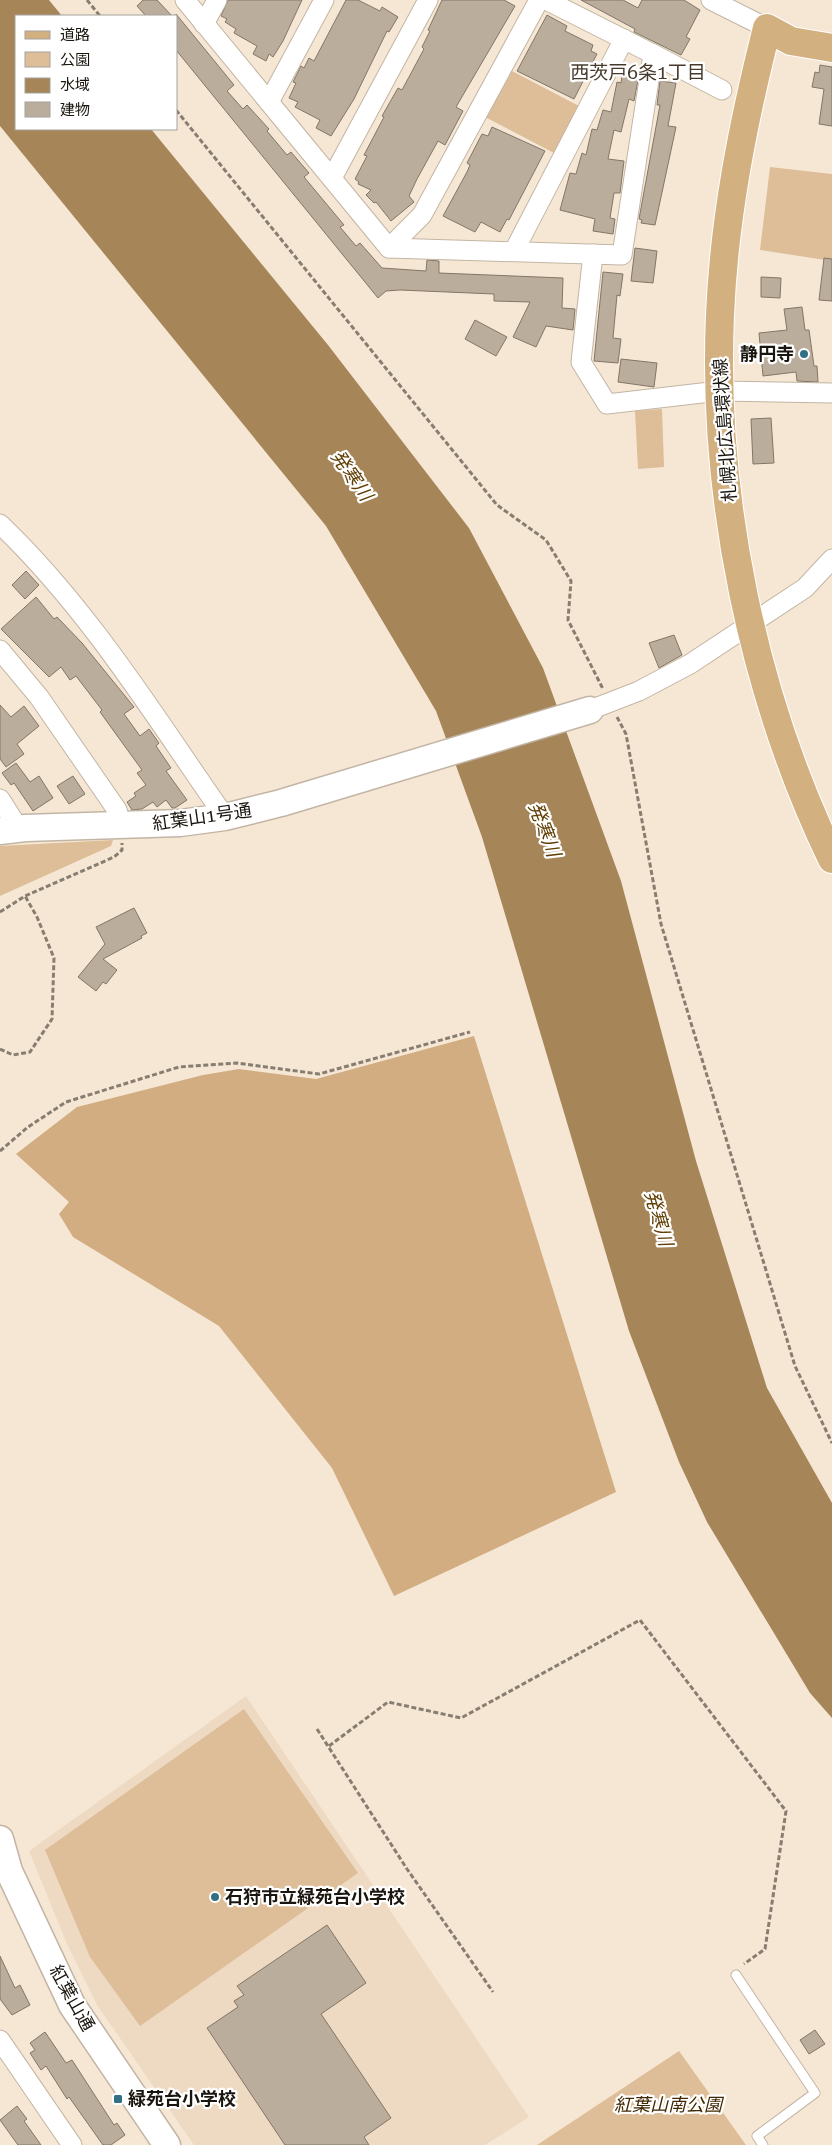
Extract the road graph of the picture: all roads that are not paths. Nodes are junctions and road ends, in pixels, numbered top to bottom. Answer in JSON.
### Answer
{"nodes":[{"id":1,"x":185,"y":0,"type":"edge"},
{"id":2,"x":217,"y":0,"type":"edge"},
{"id":3,"x":324,"y":0,"type":"edge"},
{"id":4,"x":428,"y":0,"type":"edge"},
{"id":5,"x":539,"y":0,"type":"edge"},
{"id":6,"x":546,"y":0,"type":"edge"},
{"id":7,"x":720,"y":2,"type":"edge"},
{"id":8,"x":204,"y":24,"type":"junction"},
{"id":9,"x":767,"y":28,"type":"junction"},
{"id":10,"x":624,"y":40,"type":"junction"},
{"id":11,"x":832,"y":48,"type":"edge"},
{"id":12,"x":652,"y":54,"type":"junction"},
{"id":13,"x":722,"y":90,"type":"dead end"},
{"id":14,"x":269,"y":102,"type":"junction"},
{"id":15,"x":332,"y":178,"type":"junction"},
{"id":16,"x":389,"y":248,"type":"junction"},
{"id":17,"x":514,"y":252,"type":"junction"},
{"id":18,"x":593,"y":254,"type":"junction"},
{"id":19,"x":719,"y":391,"type":"junction"},
{"id":20,"x":832,"y":393,"type":"edge"},
{"id":21,"x":0,"y":524,"type":"edge"},
{"id":22,"x":832,"y":559,"type":"edge"},
{"id":23,"x":749,"y":624,"type":"junction"},
{"id":24,"x":0,"y":650,"type":"edge"},
{"id":25,"x":600,"y":706,"type":"joint"},
{"id":26,"x":0,"y":799,"type":"edge"},
{"id":27,"x":225,"y":817,"type":"junction"},
{"id":28,"x":9,"y":830,"type":"edge"},
{"id":29,"x":121,"y":833,"type":"junction"},
{"id":30,"x":832,"y":859,"type":"edge"},
{"id":31,"x":0,"y":1839,"type":"edge"},
{"id":32,"x":736,"y":1975,"type":"dead end"},
{"id":33,"x":1,"y":2045,"type":"edge"},
{"id":34,"x":72,"y":2145,"type":"edge"},
{"id":35,"x":167,"y":2145,"type":"edge"},
{"id":36,"x":763,"y":2145,"type":"edge"}],
"edges":[{"from":1,"to":8,"type":"street"},
{"from":2,"to":8,"type":"street"},
{"from":3,"to":14,"type":"street"},
{"from":4,"to":15,"type":"street"},
{"from":5,"to":16,"type":"street"},
{"from":6,"to":10,"type":"street"},
{"from":7,"to":9,"type":"street"},
{"from":8,"to":14,"type":"street"},
{"from":9,"to":11,"type":"main road"},
{"from":9,"to":19,"type":"main road","name":"札幌北広島環状線"},
{"from":10,"to":12,"type":"street"},
{"from":10,"to":17,"type":"street"},
{"from":12,"to":13,"type":"street"},
{"from":12,"to":18,"type":"street"},
{"from":14,"to":15,"type":"street"},
{"from":15,"to":16,"type":"street"},
{"from":16,"to":17,"type":"street"},
{"from":17,"to":18,"type":"street"},
{"from":18,"to":19,"type":"street"},
{"from":19,"to":20,"type":"street"},
{"from":19,"to":23,"type":"main road","name":"札幌北広島環状線"},
{"from":21,"to":27,"type":"street"},
{"from":22,"to":23,"type":"street"},
{"from":23,"to":25,"type":"street"},
{"from":23,"to":30,"type":"main road","name":"札幌北広島環状線"},
{"from":24,"to":29,"type":"street"},
{"from":25,"to":27,"type":"street","name":"紅葉山1号通"},
{"from":26,"to":28,"type":"street"},
{"from":27,"to":29,"type":"street","name":"紅葉山1号通"},
{"from":28,"to":29,"type":"street","name":"紅葉山1号通"},
{"from":31,"to":35,"type":"street","name":"紅葉山通"},
{"from":32,"to":36,"type":"lane"},
{"from":33,"to":34,"type":"street"}]}
